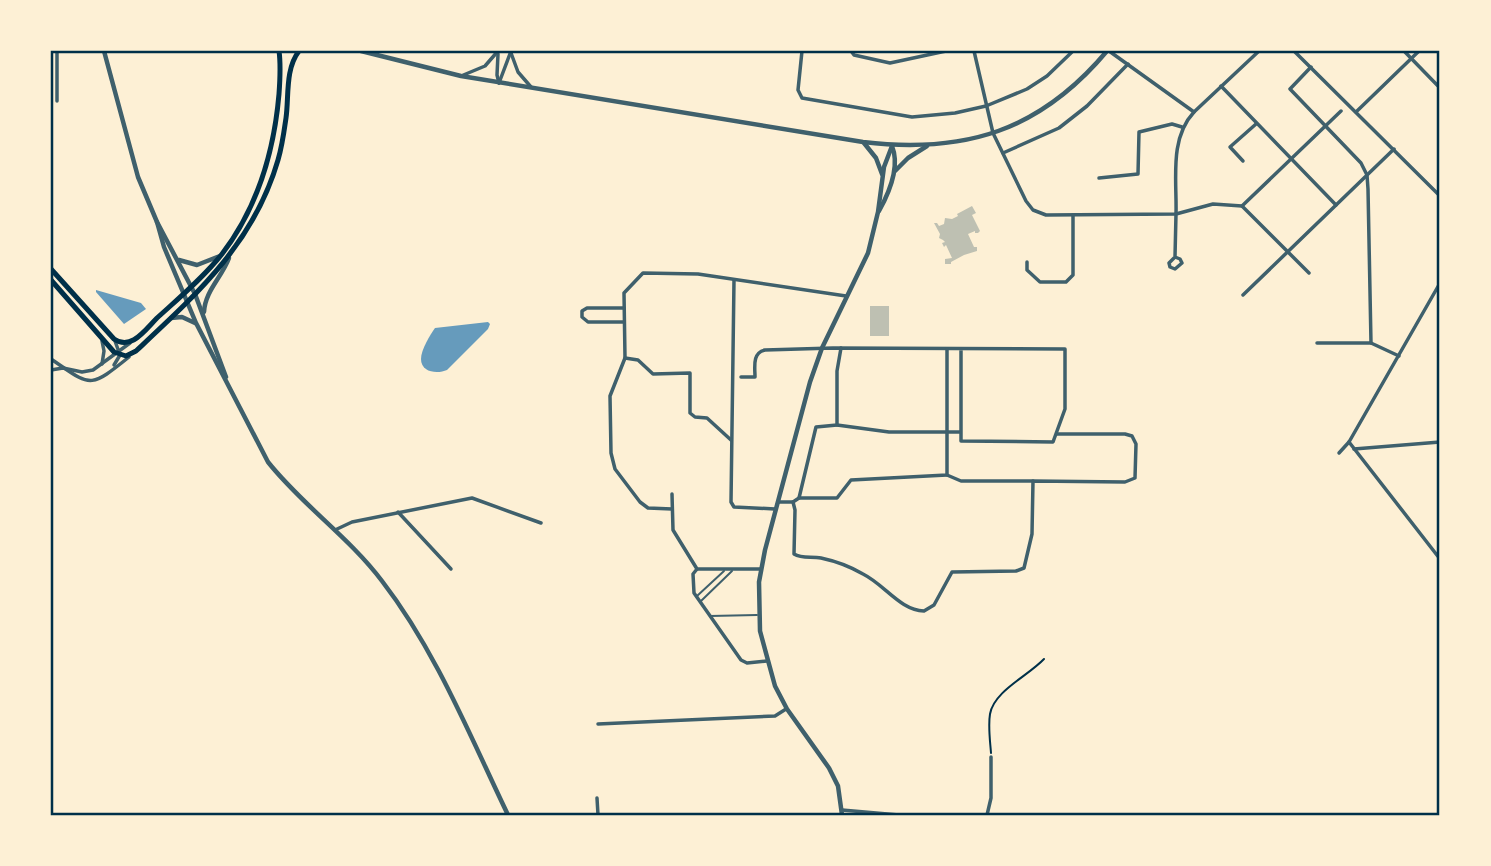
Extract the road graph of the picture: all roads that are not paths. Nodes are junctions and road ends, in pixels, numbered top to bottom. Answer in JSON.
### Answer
{"nodes":[{"id":1,"x":57,"y":51,"type":"edge"},
{"id":2,"x":104,"y":51,"type":"edge"},
{"id":3,"x":279,"y":51,"type":"edge"},
{"id":4,"x":295,"y":51,"type":"edge"},
{"id":5,"x":364,"y":51,"type":"edge"},
{"id":6,"x":499,"y":51,"type":"edge"},
{"id":7,"x":802,"y":51,"type":"edge"},
{"id":8,"x":850,"y":51,"type":"edge"},
{"id":9,"x":946,"y":51,"type":"edge"},
{"id":10,"x":974,"y":51,"type":"edge"},
{"id":11,"x":1073,"y":51,"type":"edge"},
{"id":12,"x":1108,"y":51,"type":"edge"},
{"id":13,"x":1259,"y":51,"type":"edge"},
{"id":14,"x":1294,"y":51,"type":"edge"},
{"id":15,"x":1404,"y":51,"type":"edge"},
{"id":16,"x":1419,"y":51,"type":"edge"},
{"id":17,"x":511,"y":52,"type":"edge"},
{"id":18,"x":1411,"y":59,"type":"junction"},
{"id":19,"x":1128,"y":64,"type":"junction"},
{"id":20,"x":1311,"y":67,"type":"junction"},
{"id":21,"x":461,"y":76,"type":"junction"},
{"id":22,"x":499,"y":82,"type":"junction"},
{"id":23,"x":1221,"y":86,"type":"junction"},
{"id":24,"x":1440,"y":88,"type":"edge"},
{"id":25,"x":532,"y":89,"type":"junction"},
{"id":26,"x":57,"y":101,"type":"dead end"},
{"id":27,"x":986,"y":106,"type":"junction"},
{"id":28,"x":1341,"y":111,"type":"dead end"},
{"id":29,"x":1194,"y":112,"type":"junction"},
{"id":30,"x":1356,"y":112,"type":"junction"},
{"id":31,"x":1256,"y":124,"type":"junction"},
{"id":32,"x":1325,"y":126,"type":"junction"},
{"id":33,"x":1182,"y":127,"type":"junction"},
{"id":34,"x":993,"y":133,"type":"junction"},
{"id":35,"x":863,"y":142,"type":"junction"},
{"id":36,"x":892,"y":146,"type":"junction"},
{"id":37,"x":927,"y":146,"type":"junction"},
{"id":38,"x":1394,"y":149,"type":"junction"},
{"id":39,"x":1003,"y":153,"type":"junction"},
{"id":40,"x":1290,"y":159,"type":"junction"},
{"id":41,"x":1243,"y":161,"type":"dead end"},
{"id":42,"x":893,"y":174,"type":"junction"},
{"id":43,"x":1367,"y":174,"type":"junction"},
{"id":44,"x":882,"y":176,"type":"junction"},
{"id":45,"x":1099,"y":178,"type":"dead end"},
{"id":46,"x":1440,"y":197,"type":"edge"},
{"id":47,"x":1336,"y":205,"type":"junction"},
{"id":48,"x":1242,"y":206,"type":"junction"},
{"id":49,"x":878,"y":212,"type":"junction"},
{"id":50,"x":1176,"y":214,"type":"junction"},
{"id":51,"x":1073,"y":215,"type":"junction"},
{"id":52,"x":157,"y":222,"type":"junction"},
{"id":53,"x":1288,"y":252,"type":"junction"},
{"id":54,"x":221,"y":255,"type":"junction"},
{"id":55,"x":1175,"y":257,"type":"dead end"},
{"id":56,"x":229,"y":258,"type":"junction"},
{"id":57,"x":178,"y":260,"type":"junction"},
{"id":58,"x":1027,"y":262,"type":"dead end"},
{"id":59,"x":51,"y":269,"type":"edge"},
{"id":60,"x":1309,"y":273,"type":"dead end"},
{"id":61,"x":51,"y":280,"type":"edge"},
{"id":62,"x":734,"y":280,"type":"junction"},
{"id":63,"x":1440,"y":283,"type":"edge"},
{"id":64,"x":191,"y":285,"type":"junction"},
{"id":65,"x":182,"y":293,"type":"junction"},
{"id":66,"x":195,"y":294,"type":"junction"},
{"id":67,"x":1243,"y":295,"type":"dead end"},
{"id":68,"x":848,"y":297,"type":"junction"},
{"id":69,"x":186,"y":302,"type":"junction"},
{"id":70,"x":624,"y":308,"type":"junction"},
{"id":71,"x":204,"y":316,"type":"junction"},
{"id":72,"x":168,"y":319,"type":"junction"},
{"id":73,"x":624,"y":322,"type":"junction"},
{"id":74,"x":196,"y":323,"type":"junction"},
{"id":75,"x":101,"y":337,"type":"junction"},
{"id":76,"x":114,"y":339,"type":"junction"},
{"id":77,"x":133,"y":341,"type":"junction"},
{"id":78,"x":1371,"y":343,"type":"junction"},
{"id":79,"x":1317,"y":344,"type":"dead end"},
{"id":80,"x":822,"y":348,"type":"junction"},
{"id":81,"x":841,"y":348,"type":"junction"},
{"id":82,"x":947,"y":349,"type":"junction"},
{"id":83,"x":961,"y":350,"type":"junction"},
{"id":84,"x":118,"y":354,"type":"junction"},
{"id":85,"x":131,"y":355,"type":"junction"},
{"id":86,"x":1399,"y":356,"type":"junction"},
{"id":87,"x":625,"y":358,"type":"junction"},
{"id":88,"x":51,"y":359,"type":"edge"},
{"id":89,"x":101,"y":366,"type":"junction"},
{"id":90,"x":63,"y":368,"type":"junction"},
{"id":91,"x":51,"y":370,"type":"edge"},
{"id":92,"x":111,"y":370,"type":"junction"},
{"id":93,"x":741,"y":377,"type":"dead end"},
{"id":94,"x":228,"y":385,"type":"junction"},
{"id":95,"x":836,"y":425,"type":"junction"},
{"id":96,"x":947,"y":432,"type":"junction"},
{"id":97,"x":960,"y":432,"type":"junction"},
{"id":98,"x":1056,"y":434,"type":"junction"},
{"id":99,"x":732,"y":441,"type":"junction"},
{"id":100,"x":1349,"y":442,"type":"junction"},
{"id":101,"x":1440,"y":442,"type":"edge"},
{"id":102,"x":1354,"y":449,"type":"junction"},
{"id":103,"x":1339,"y":453,"type":"dead end"},
{"id":104,"x":947,"y":475,"type":"junction"},
{"id":105,"x":1033,"y":481,"type":"junction"},
{"id":106,"x":672,"y":494,"type":"dead end"},
{"id":107,"x":799,"y":498,"type":"junction"},
{"id":108,"x":778,"y":502,"type":"junction"},
{"id":109,"x":793,"y":502,"type":"junction"},
{"id":110,"x":672,"y":509,"type":"junction"},
{"id":111,"x":775,"y":509,"type":"junction"},
{"id":112,"x":398,"y":512,"type":"junction"},
{"id":113,"x":541,"y":523,"type":"dead end"},
{"id":114,"x":334,"y":531,"type":"junction"},
{"id":115,"x":1440,"y":559,"type":"edge"},
{"id":116,"x":727,"y":568,"type":"junction"},
{"id":117,"x":736,"y":568,"type":"junction"},
{"id":118,"x":451,"y":569,"type":"dead end"},
{"id":119,"x":697,"y":569,"type":"junction"},
{"id":120,"x":761,"y":569,"type":"junction"},
{"id":121,"x":696,"y":596,"type":"junction"},
{"id":122,"x":700,"y":602,"type":"junction"},
{"id":123,"x":758,"y":614,"type":"junction"},
{"id":124,"x":710,"y":616,"type":"junction"},
{"id":125,"x":767,"y":661,"type":"junction"},
{"id":126,"x":787,"y":709,"type":"junction"},
{"id":127,"x":598,"y":724,"type":"dead end"},
{"id":128,"x":991,"y":757,"type":"road end"},
{"id":129,"x":597,"y":799,"type":"dead end"},
{"id":130,"x":842,"y":813,"type":"edge"},
{"id":131,"x":508,"y":815,"type":"edge"},
{"id":132,"x":598,"y":815,"type":"edge"},
{"id":133,"x":899,"y":815,"type":"edge"},
{"id":134,"x":987,"y":815,"type":"edge"}],
"edges":[{"from":1,"to":26,"type":"street"},
{"from":2,"to":52,"type":"street"},
{"from":3,"to":54,"type":"main road"},
{"from":4,"to":56,"type":"main road"},
{"from":5,"to":21,"type":"street"},
{"from":6,"to":21,"type":"street"},
{"from":6,"to":22,"type":"street"},
{"from":7,"to":27,"type":"street"},
{"from":8,"to":9,"type":"street"},
{"from":10,"to":27,"type":"street"},
{"from":11,"to":27,"type":"street"},
{"from":12,"to":19,"type":"street"},
{"from":12,"to":34,"type":"street"},
{"from":13,"to":23,"type":"street"},
{"from":14,"to":20,"type":"street"},
{"from":15,"to":18,"type":"street"},
{"from":16,"to":18,"type":"street"},
{"from":17,"to":22,"type":"street"},
{"from":17,"to":25,"type":"street"},
{"from":18,"to":24,"type":"street"},
{"from":18,"to":30,"type":"street"},
{"from":19,"to":29,"type":"street"},
{"from":19,"to":39,"type":"street"},
{"from":20,"to":30,"type":"street"},
{"from":20,"to":32,"type":"street"},
{"from":21,"to":22,"type":"street"},
{"from":22,"to":25,"type":"street"},
{"from":23,"to":29,"type":"street"},
{"from":23,"to":31,"type":"street"},
{"from":25,"to":35,"type":"street"},
{"from":27,"to":34,"type":"street"},
{"from":28,"to":32,"type":"street"},
{"from":29,"to":33,"type":"street"},
{"from":30,"to":38,"type":"street"},
{"from":31,"to":40,"type":"street"},
{"from":31,"to":41,"type":"street"},
{"from":32,"to":40,"type":"street"},
{"from":32,"to":43,"type":"street"},
{"from":33,"to":45,"type":"street"},
{"from":33,"to":50,"type":"street"},
{"from":34,"to":37,"type":"street"},
{"from":34,"to":39,"type":"street"},
{"from":35,"to":36,"type":"street"},
{"from":35,"to":44,"type":"street"},
{"from":36,"to":37,"type":"street"},
{"from":36,"to":42,"type":"street"},
{"from":36,"to":44,"type":"street"},
{"from":37,"to":42,"type":"street"},
{"from":38,"to":43,"type":"street"},
{"from":38,"to":46,"type":"street"},
{"from":39,"to":51,"type":"street"},
{"from":40,"to":47,"type":"street"},
{"from":40,"to":48,"type":"street"},
{"from":42,"to":49,"type":"street"},
{"from":43,"to":47,"type":"street"},
{"from":43,"to":78,"type":"street"},
{"from":44,"to":49,"type":"street"},
{"from":47,"to":53,"type":"street"},
{"from":48,"to":50,"type":"street"},
{"from":48,"to":53,"type":"street"},
{"from":49,"to":68,"type":"street"},
{"from":50,"to":51,"type":"street"},
{"from":50,"to":55,"type":"street"},
{"from":51,"to":58,"type":"street"},
{"from":52,"to":57,"type":"street"},
{"from":52,"to":65,"type":"street"},
{"from":53,"to":60,"type":"street"},
{"from":53,"to":67,"type":"street"},
{"from":54,"to":57,"type":"street"},
{"from":54,"to":64,"type":"main road"},
{"from":56,"to":66,"type":"main road"},
{"from":56,"to":71,"type":"street"},
{"from":57,"to":64,"type":"street"},
{"from":59,"to":76,"type":"main road"},
{"from":61,"to":75,"type":"main road"},
{"from":62,"to":68,"type":"street"},
{"from":62,"to":70,"type":"street"},
{"from":62,"to":99,"type":"street"},
{"from":63,"to":86,"type":"street"},
{"from":64,"to":65,"type":"main road"},
{"from":64,"to":66,"type":"street"},
{"from":65,"to":69,"type":"street"},
{"from":65,"to":77,"type":"main road"},
{"from":66,"to":69,"type":"main road"},
{"from":66,"to":71,"type":"street"},
{"from":68,"to":80,"type":"street"},
{"from":69,"to":72,"type":"main road"},
{"from":69,"to":74,"type":"street"},
{"from":70,"to":73,"type":"street"},
{"from":70,"to":73,"type":"street"},
{"from":71,"to":94,"type":"street"},
{"from":72,"to":74,"type":"street"},
{"from":72,"to":85,"type":"main road"},
{"from":73,"to":87,"type":"street"},
{"from":74,"to":94,"type":"street"},
{"from":75,"to":84,"type":"main road"},
{"from":75,"to":89,"type":"street"},
{"from":76,"to":77,"type":"main road"},
{"from":76,"to":84,"type":"street"},
{"from":77,"to":84,"type":"street"},
{"from":78,"to":79,"type":"street"},
{"from":78,"to":86,"type":"street"},
{"from":80,"to":81,"type":"street"},
{"from":80,"to":93,"type":"street"},
{"from":80,"to":108,"type":"street"},
{"from":81,"to":82,"type":"street"},
{"from":81,"to":95,"type":"street"},
{"from":82,"to":83,"type":"street"},
{"from":82,"to":96,"type":"street"},
{"from":83,"to":97,"type":"street"},
{"from":83,"to":98,"type":"street"},
{"from":84,"to":85,"type":"main road"},
{"from":84,"to":89,"type":"street"},
{"from":84,"to":92,"type":"street"},
{"from":85,"to":92,"type":"street"},
{"from":86,"to":100,"type":"street"},
{"from":87,"to":99,"type":"street"},
{"from":87,"to":110,"type":"street"},
{"from":88,"to":90,"type":"street"},
{"from":89,"to":90,"type":"street"},
{"from":90,"to":91,"type":"street"},
{"from":90,"to":92,"type":"street"},
{"from":94,"to":114,"type":"street"},
{"from":95,"to":96,"type":"street"},
{"from":95,"to":107,"type":"street"},
{"from":96,"to":97,"type":"street"},
{"from":96,"to":104,"type":"street"},
{"from":97,"to":98,"type":"street"},
{"from":98,"to":105,"type":"street"},
{"from":99,"to":111,"type":"street"},
{"from":100,"to":102,"type":"street"},
{"from":100,"to":103,"type":"street"},
{"from":101,"to":102,"type":"street"},
{"from":102,"to":115,"type":"street"},
{"from":104,"to":105,"type":"street"},
{"from":104,"to":107,"type":"street"},
{"from":105,"to":109,"type":"street"},
{"from":106,"to":110,"type":"street"},
{"from":107,"to":109,"type":"street"},
{"from":108,"to":109,"type":"street"},
{"from":108,"to":111,"type":"street"},
{"from":110,"to":119,"type":"street"},
{"from":111,"to":120,"type":"street"},
{"from":112,"to":113,"type":"street"},
{"from":112,"to":114,"type":"street"},
{"from":112,"to":118,"type":"street"},
{"from":114,"to":131,"type":"street"},
{"from":116,"to":117,"type":"street"},
{"from":116,"to":119,"type":"street"},
{"from":116,"to":121,"type":"lane"},
{"from":117,"to":120,"type":"street"},
{"from":117,"to":122,"type":"lane"},
{"from":119,"to":121,"type":"street"},
{"from":120,"to":123,"type":"street"},
{"from":121,"to":122,"type":"street"},
{"from":122,"to":124,"type":"street"},
{"from":123,"to":124,"type":"lane"},
{"from":123,"to":125,"type":"street"},
{"from":124,"to":125,"type":"street"},
{"from":125,"to":126,"type":"street"},
{"from":126,"to":127,"type":"street"},
{"from":126,"to":130,"type":"street"},
{"from":128,"to":134,"type":"street"},
{"from":129,"to":132,"type":"street"},
{"from":130,"to":133,"type":"street"}]}
